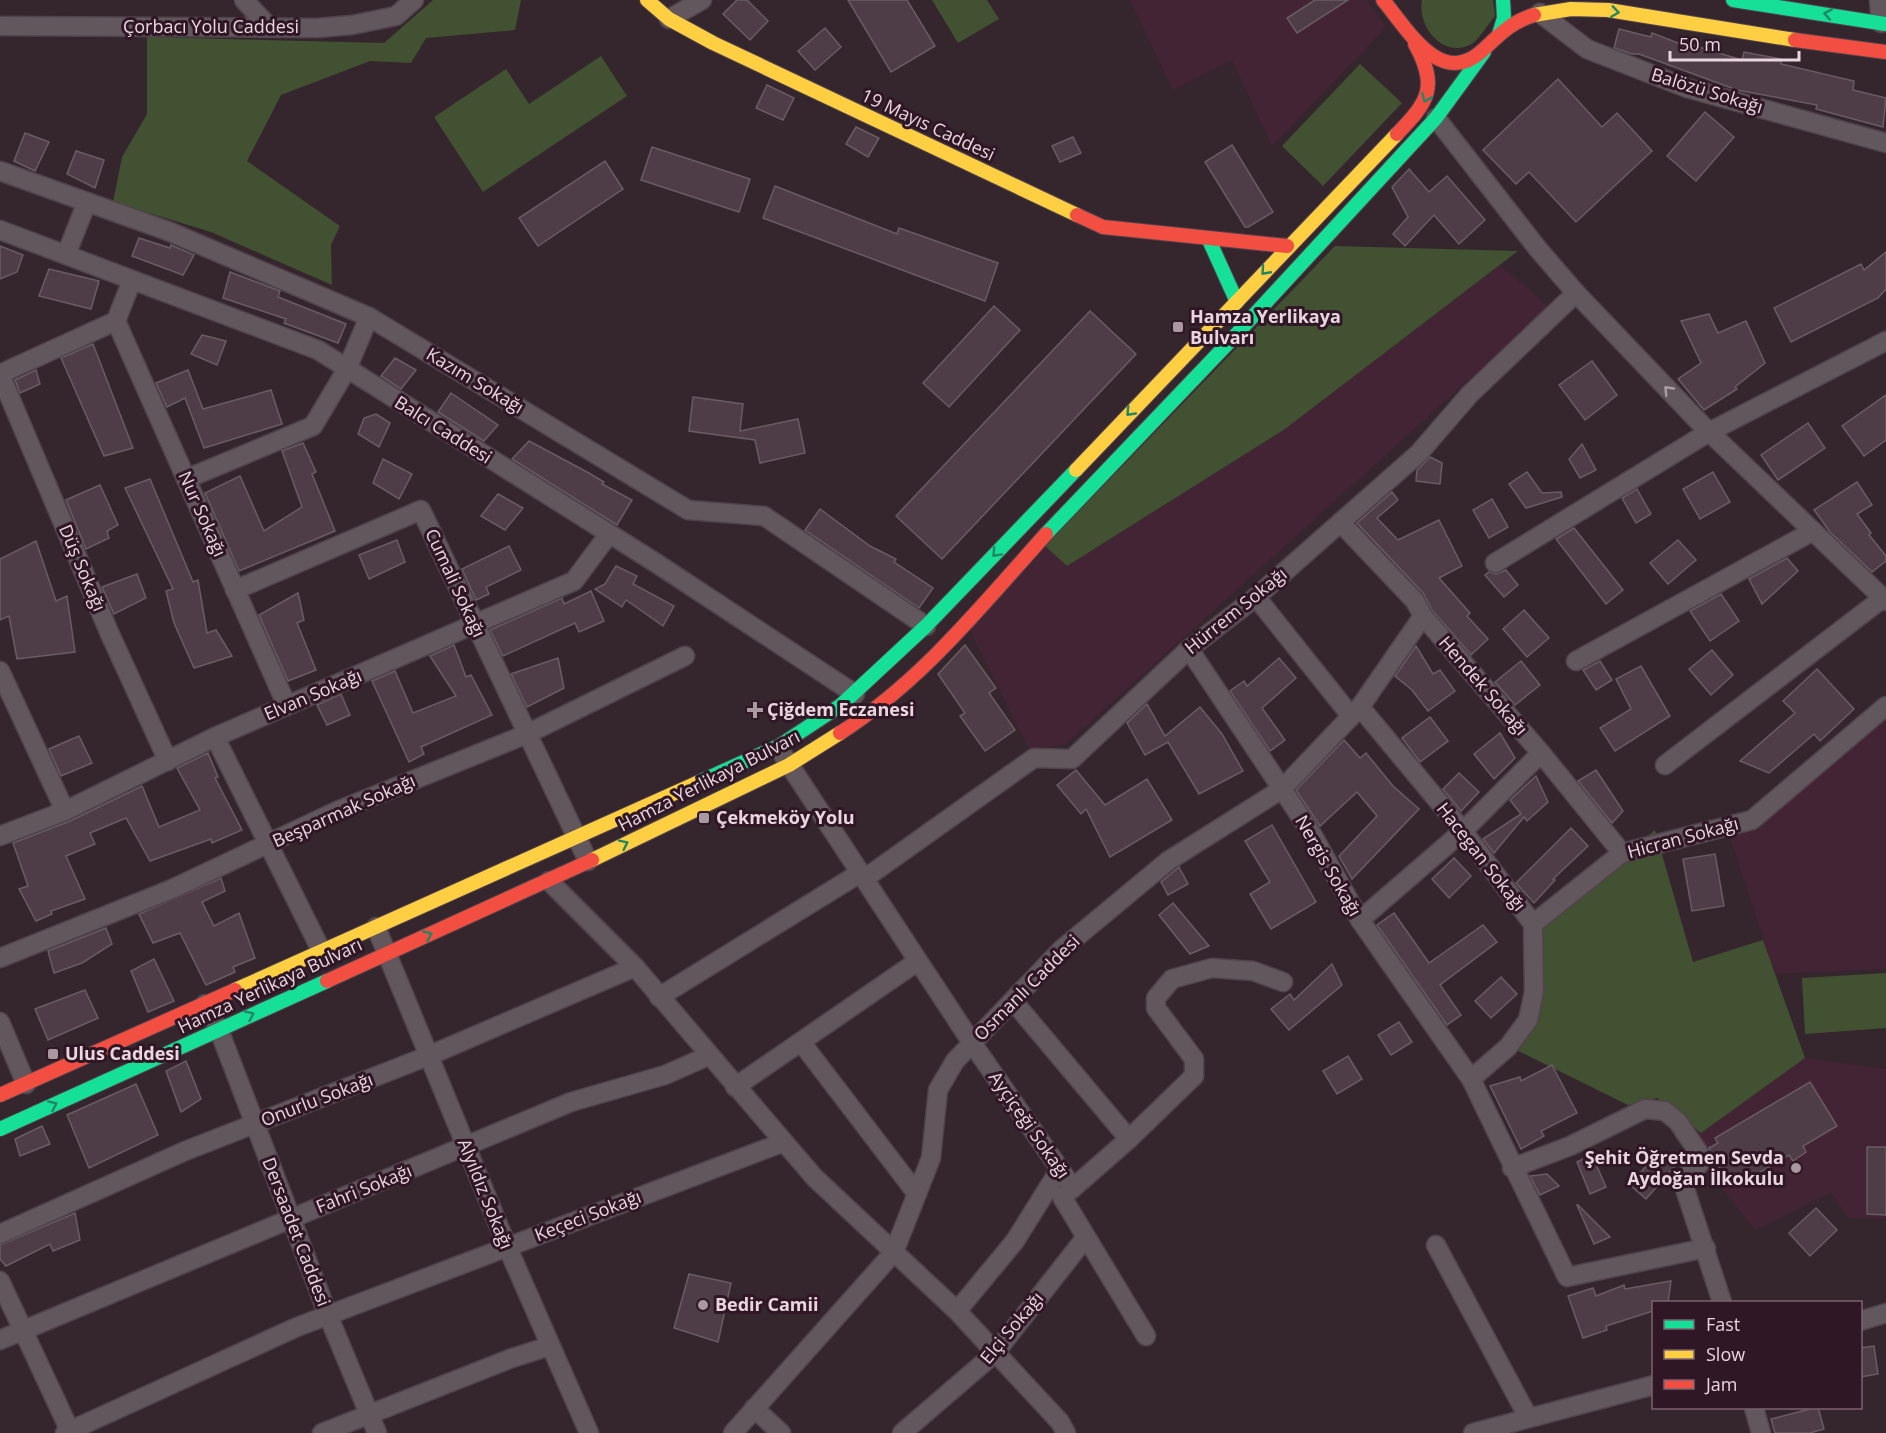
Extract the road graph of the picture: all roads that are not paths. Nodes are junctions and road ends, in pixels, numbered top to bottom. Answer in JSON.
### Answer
{"nodes":[{"id":1,"x":244,"y":0,"type":"edge"},
{"id":2,"x":414,"y":0,"type":"edge"},
{"id":3,"x":647,"y":0,"type":"edge"},
{"id":4,"x":702,"y":0,"type":"edge"},
{"id":5,"x":1383,"y":0,"type":"edge"},
{"id":6,"x":1405,"y":0,"type":"edge"},
{"id":7,"x":1503,"y":0,"type":"edge"},
{"id":8,"x":1879,"y":0,"type":"edge"},
{"id":9,"x":1745,"y":1,"type":"edge"},
{"id":10,"x":1540,"y":12,"type":"junction"},
{"id":11,"x":1653,"y":18,"type":"junction"},
{"id":12,"x":669,"y":19,"type":"junction"},
{"id":13,"x":1883,"y":24,"type":"edge"},
{"id":14,"x":0,"y":26,"type":"edge"},
{"id":15,"x":1405,"y":26,"type":"junction"},
{"id":16,"x":269,"y":27,"type":"junction"},
{"id":17,"x":1499,"y":33,"type":"junction"},
{"id":18,"x":1415,"y":44,"type":"junction"},
{"id":19,"x":1484,"y":52,"type":"junction"},
{"id":20,"x":1886,"y":52,"type":"edge"},
{"id":21,"x":1822,"y":58,"type":"dead end"},
{"id":22,"x":1436,"y":118,"type":"junction"},
{"id":23,"x":1886,"y":143,"type":"edge"},
{"id":24,"x":0,"y":171,"type":"edge"},
{"id":25,"x":87,"y":202,"type":"junction"},
{"id":26,"x":0,"y":230,"type":"edge"},
{"id":27,"x":1209,"y":240,"type":"junction"},
{"id":28,"x":1287,"y":246,"type":"junction"},
{"id":29,"x":66,"y":255,"type":"junction"},
{"id":30,"x":132,"y":280,"type":"junction"},
{"id":31,"x":1576,"y":293,"type":"junction"},
{"id":32,"x":1237,"y":302,"type":"junction"},
{"id":33,"x":369,"y":317,"type":"junction"},
{"id":34,"x":116,"y":321,"type":"junction"},
{"id":35,"x":1886,"y":342,"type":"edge"},
{"id":36,"x":347,"y":369,"type":"junction"},
{"id":37,"x":0,"y":374,"type":"edge"},
{"id":38,"x":1709,"y":432,"type":"junction"},
{"id":39,"x":186,"y":479,"type":"junction"},
{"id":40,"x":1341,"y":523,"type":"junction"},
{"id":41,"x":1813,"y":531,"type":"junction"},
{"id":42,"x":609,"y":534,"type":"junction"},
{"id":43,"x":1495,"y":563,"type":"dead end"},
{"id":44,"x":235,"y":590,"type":"junction"},
{"id":45,"x":1256,"y":597,"type":"junction"},
{"id":46,"x":1885,"y":599,"type":"edge"},
{"id":47,"x":1423,"y":616,"type":"junction"},
{"id":48,"x":474,"y":625,"type":"junction"},
{"id":49,"x":926,"y":626,"type":"junction"},
{"id":50,"x":1189,"y":649,"type":"junction"},
{"id":51,"x":684,"y":656,"type":"dead end"},
{"id":52,"x":1576,"y":662,"type":"dead end"},
{"id":53,"x":0,"y":671,"type":"edge"},
{"id":54,"x":855,"y":694,"type":"junction"},
{"id":55,"x":288,"y":706,"type":"junction"},
{"id":56,"x":1886,"y":706,"type":"edge"},
{"id":57,"x":1355,"y":712,"type":"junction"},
{"id":58,"x":527,"y":734,"type":"junction"},
{"id":59,"x":216,"y":737,"type":"junction"},
{"id":60,"x":779,"y":746,"type":"junction"},
{"id":61,"x":1541,"y":753,"type":"junction"},
{"id":62,"x":168,"y":761,"type":"junction"},
{"id":63,"x":789,"y":765,"type":"junction"},
{"id":64,"x":1665,"y":765,"type":"dead end"},
{"id":65,"x":1282,"y":789,"type":"junction"},
{"id":66,"x":64,"y":811,"type":"junction"},
{"id":67,"x":1463,"y":831,"type":"junction"},
{"id":68,"x":0,"y":836,"type":"edge"},
{"id":69,"x":578,"y":837,"type":"junction"},
{"id":70,"x":268,"y":844,"type":"junction"},
{"id":71,"x":1622,"y":853,"type":"junction"},
{"id":72,"x":588,"y":861,"type":"junction"},
{"id":73,"x":862,"y":876,"type":"junction"},
{"id":74,"x":549,"y":881,"type":"junction"},
{"id":75,"x":1360,"y":920,"type":"junction"},
{"id":76,"x":1533,"y":924,"type":"junction"},
{"id":77,"x":376,"y":927,"type":"junction"},
{"id":78,"x":322,"y":952,"type":"junction"},
{"id":79,"x":388,"y":952,"type":"junction"},
{"id":80,"x":0,"y":958,"type":"edge"},
{"id":81,"x":918,"y":961,"type":"junction"},
{"id":82,"x":635,"y":967,"type":"junction"},
{"id":83,"x":1283,"y":982,"type":"dead end"},
{"id":84,"x":659,"y":997,"type":"junction"},
{"id":85,"x":1013,"y":1000,"type":"junction"},
{"id":86,"x":205,"y":1004,"type":"junction"},
{"id":87,"x":0,"y":1022,"type":"edge"},
{"id":88,"x":219,"y":1030,"type":"junction"},
{"id":89,"x":801,"y":1042,"type":"junction"},
{"id":90,"x":972,"y":1043,"type":"junction"},
{"id":91,"x":428,"y":1056,"type":"junction"},
{"id":92,"x":708,"y":1056,"type":"junction"},
{"id":93,"x":1471,"y":1079,"type":"junction"},
{"id":94,"x":26,"y":1084,"type":"junction"},
{"id":95,"x":735,"y":1087,"type":"junction"},
{"id":96,"x":0,"y":1095,"type":"edge"},
{"id":97,"x":254,"y":1124,"type":"junction"},
{"id":98,"x":0,"y":1129,"type":"edge"},
{"id":99,"x":1129,"y":1139,"type":"junction"},
{"id":100,"x":784,"y":1142,"type":"junction"},
{"id":101,"x":466,"y":1147,"type":"junction"},
{"id":102,"x":1512,"y":1168,"type":"junction"},
{"id":103,"x":1060,"y":1169,"type":"junction"},
{"id":104,"x":1073,"y":1188,"type":"junction"},
{"id":105,"x":916,"y":1194,"type":"junction"},
{"id":106,"x":291,"y":1218,"type":"junction"},
{"id":107,"x":0,"y":1234,"type":"edge"},
{"id":108,"x":1086,"y":1237,"type":"junction"},
{"id":109,"x":1436,"y":1245,"type":"dead end"},
{"id":110,"x":507,"y":1246,"type":"junction"},
{"id":111,"x":1706,"y":1248,"type":"junction"},
{"id":112,"x":894,"y":1252,"type":"junction"},
{"id":113,"x":0,"y":1281,"type":"edge"},
{"id":114,"x":1722,"y":1301,"type":"edge"},
{"id":115,"x":957,"y":1311,"type":"junction"},
{"id":116,"x":1886,"y":1313,"type":"edge"},
{"id":117,"x":328,"y":1315,"type":"junction"},
{"id":118,"x":1862,"y":1320,"type":"edge"},
{"id":119,"x":23,"y":1330,"type":"junction"},
{"id":120,"x":1146,"y":1336,"type":"dead end"},
{"id":121,"x":0,"y":1340,"type":"edge"},
{"id":122,"x":550,"y":1346,"type":"junction"},
{"id":123,"x":995,"y":1353,"type":"junction"},
{"id":124,"x":1652,"y":1384,"type":"edge"},
{"id":125,"x":754,"y":1408,"type":"junction"},
{"id":126,"x":1755,"y":1409,"type":"edge"},
{"id":127,"x":368,"y":1413,"type":"junction"},
{"id":128,"x":1528,"y":1417,"type":"junction"},
{"id":129,"x":69,"y":1432,"type":"edge"},
{"id":130,"x":1482,"y":1432,"type":"edge"},
{"id":131,"x":321,"y":1433,"type":"edge"},
{"id":132,"x":377,"y":1433,"type":"edge"},
{"id":133,"x":589,"y":1433,"type":"edge"},
{"id":134,"x":733,"y":1433,"type":"edge"},
{"id":135,"x":781,"y":1433,"type":"edge"},
{"id":136,"x":902,"y":1433,"type":"edge"},
{"id":137,"x":1066,"y":1433,"type":"edge"},
{"id":138,"x":1761,"y":1433,"type":"edge"}],
"edges":[{"from":1,"to":16,"type":"street"},
{"from":2,"to":16,"type":"street","name":"Çorbacı Yolu Caddesi"},
{"from":3,"to":12,"type":"main road","name":"19 Mayıs Caddesi"},
{"from":4,"to":12,"type":"street"},
{"from":5,"to":15,"type":"main road","name":"Hamza Yerlikaya Bulvarı"},
{"from":6,"to":15,"type":"main road"},
{"from":7,"to":17,"type":"main road"},
{"from":8,"to":13,"type":"street"},
{"from":13,"to":9,"type":"main road","one_way":true},
{"from":10,"to":11,"type":"main road","one_way":true},
{"from":10,"to":17,"type":"main road"},
{"from":10,"to":23,"type":"street","name":"Balözü Sokağı"},
{"from":11,"to":20,"type":"main road"},
{"from":11,"to":21,"type":"main road"},
{"from":12,"to":27,"type":"main road","name":"19 Mayıs Caddesi"},
{"from":14,"to":16,"type":"street","name":"Çorbacı Yolu Caddesi"},
{"from":15,"to":18,"type":"main road","name":"Hamza Yerlikaya Bulvarı"},
{"from":17,"to":19,"type":"main road","name":"Hamza Yerlikaya Bulvarı"},
{"from":18,"to":19,"type":"main road"},
{"from":18,"to":28,"type":"main road","name":"Hamza Yerlikaya Bulvarı","one_way":true},
{"from":19,"to":22,"type":"main road","name":"Hamza Yerlikaya Bulvarı"},
{"from":22,"to":31,"type":"street"},
{"from":22,"to":63,"type":"main road","name":"Hamza Yerlikaya Bulvarı"},
{"from":24,"to":25,"type":"street","name":"Kazım Sokağı"},
{"from":25,"to":29,"type":"street"},
{"from":25,"to":33,"type":"street","name":"Kazım Sokağı"},
{"from":26,"to":29,"type":"street","name":"Balcı Caddesi"},
{"from":27,"to":28,"type":"main road","name":"19 Mayıs Caddesi"},
{"from":27,"to":32,"type":"main road"},
{"from":28,"to":32,"type":"main road","name":"Hamza Yerlikaya Bulvarı","one_way":true},
{"from":29,"to":30,"type":"street","name":"Balcı Caddesi"},
{"from":30,"to":34,"type":"street"},
{"from":30,"to":36,"type":"street","name":"Balcı Caddesi"},
{"from":38,"to":31,"type":"street","one_way":true},
{"from":31,"to":40,"type":"street","name":"Hürrem Sokağı"},
{"from":32,"to":49,"type":"main road","name":"Hamza Yerlikaya Bulvarı","one_way":true},
{"from":33,"to":36,"type":"street"},
{"from":33,"to":49,"type":"street","name":"Kazım Sokağı"},
{"from":34,"to":37,"type":"street"},
{"from":34,"to":39,"type":"street","name":"Nur Sokağı"},
{"from":35,"to":38,"type":"street"},
{"from":36,"to":39,"type":"street"},
{"from":36,"to":42,"type":"street","name":"Balcı Caddesi"},
{"from":37,"to":62,"type":"street","name":"Düş Sokağı"},
{"from":38,"to":41,"type":"street"},
{"from":38,"to":43,"type":"street"},
{"from":39,"to":44,"type":"street","name":"Nur Sokağı"},
{"from":40,"to":45,"type":"street","name":"Hürrem Sokağı"},
{"from":40,"to":47,"type":"street","name":"Hendek Sokağı"},
{"from":41,"to":46,"type":"street"},
{"from":41,"to":52,"type":"street"},
{"from":42,"to":48,"type":"street","name":"Elvan Sokağı"},
{"from":42,"to":54,"type":"street","name":"Balcı Caddesi"},
{"from":44,"to":48,"type":"street","name":"Cumali Sokağı"},
{"from":44,"to":55,"type":"street","name":"Nur Sokağı"},
{"from":45,"to":50,"type":"street","name":"Hürrem Sokağı"},
{"from":45,"to":57,"type":"street","name":"Hacegan Sokağı"},
{"from":46,"to":64,"type":"street"},
{"from":47,"to":57,"type":"street","name":"Osmanlı Caddesi"},
{"from":47,"to":61,"type":"street","name":"Hendek Sokağı"},
{"from":48,"to":55,"type":"street","name":"Elvan Sokağı"},
{"from":48,"to":58,"type":"street","name":"Cumali Sokağı"},
{"from":49,"to":54,"type":"main road","name":"Hamza Yerlikaya Bulvarı"},
{"from":50,"to":65,"type":"street","name":"Nergis Sokağı"},
{"from":50,"to":73,"type":"street","name":"Hürrem Sokağı"},
{"from":51,"to":58,"type":"street","name":"Beşparmak Sokağı"},
{"from":53,"to":66,"type":"street"},
{"from":54,"to":60,"type":"main road","name":"Hamza Yerlikaya Bulvarı"},
{"from":55,"to":59,"type":"street","name":"Elvan Sokağı"},
{"from":56,"to":71,"type":"street","name":"Hicran Sokağı"},
{"from":57,"to":65,"type":"street","name":"Osmanlı Caddesi"},
{"from":57,"to":67,"type":"street","name":"Hacegan Sokağı"},
{"from":58,"to":69,"type":"street","name":"Cumali Sokağı"},
{"from":58,"to":70,"type":"street","name":"Beşparmak Sokağı"},
{"from":59,"to":62,"type":"street","name":"Elvan Sokağı"},
{"from":59,"to":70,"type":"street"},
{"from":60,"to":63,"type":"street","name":"Ayçiçeği Sokağı"},
{"from":60,"to":69,"type":"main road","name":"Hamza Yerlikaya Bulvarı"},
{"from":61,"to":67,"type":"street"},
{"from":61,"to":71,"type":"street","name":"Hendek Sokağı"},
{"from":62,"to":66,"type":"street","name":"Elvan Sokağı"},
{"from":72,"to":63,"type":"main road","name":"Hamza Yerlikaya Bulvarı","one_way":true},
{"from":63,"to":73,"type":"street","name":"Ayçiçeği Sokağı"},
{"from":65,"to":75,"type":"street","name":"Nergis Sokağı"},
{"from":65,"to":85,"type":"street","name":"Osmanlı Caddesi"},
{"from":66,"to":68,"type":"street","name":"Elvan Sokağı"},
{"from":67,"to":75,"type":"street"},
{"from":67,"to":76,"type":"street","name":"Hacegan Sokağı"},
{"from":69,"to":72,"type":"street","name":"Cumali Sokağı"},
{"from":69,"to":77,"type":"main road","name":"Hamza Yerlikaya Bulvarı"},
{"from":70,"to":78,"type":"street"},
{"from":70,"to":80,"type":"street","name":"Beşparmak Sokağı"},
{"from":71,"to":76,"type":"street","name":"Hicran Sokağı"},
{"from":72,"to":74,"type":"main road","name":"Hamza Yerlikaya Bulvarı"},
{"from":73,"to":81,"type":"street","name":"Ayçiçeği Sokağı"},
{"from":73,"to":84,"type":"street","name":"Hürrem Sokağı"},
{"from":79,"to":74,"type":"main road","name":"Hamza Yerlikaya Bulvarı","one_way":true},
{"from":74,"to":82,"type":"street"},
{"from":75,"to":93,"type":"street","name":"Nergis Sokağı"},
{"from":76,"to":93,"type":"street","name":"Hacegan Sokağı"},
{"from":77,"to":78,"type":"main road","name":"Hamza Yerlikaya Bulvarı"},
{"from":77,"to":79,"type":"street","name":"Alyıldız Sokağı"},
{"from":78,"to":86,"type":"main road","name":"Hamza Yerlikaya Bulvarı"},
{"from":88,"to":79,"type":"main road","name":"Hamza Yerlikaya Bulvarı","one_way":true},
{"from":79,"to":91,"type":"street","name":"Alyıldız Sokağı"},
{"from":81,"to":89,"type":"street"},
{"from":81,"to":90,"type":"street","name":"Ayçiçeği Sokağı"},
{"from":82,"to":84,"type":"street"},
{"from":82,"to":91,"type":"street","name":"Onurlu Sokağı"},
{"from":83,"to":99,"type":"street"},
{"from":84,"to":92,"type":"street"},
{"from":85,"to":90,"type":"street","name":"Osmanlı Caddesi"},
{"from":85,"to":99,"type":"street"},
{"from":86,"to":88,"type":"street","name":"Dersaadet Caddesi"},
{"from":86,"to":94,"type":"main road","name":"Hamza Yerlikaya Bulvarı"},
{"from":87,"to":94,"type":"street"},
{"from":88,"to":97,"type":"street","name":"Dersaadet Caddesi"},
{"from":98,"to":88,"type":"main road","name":"Hamza Yerlikaya Bulvarı","one_way":true},
{"from":89,"to":95,"type":"street"},
{"from":89,"to":105,"type":"street"},
{"from":90,"to":103,"type":"street","name":"Ayçiçeği Sokağı"},
{"from":90,"to":105,"type":"street","name":"Osmanlı Caddesi"},
{"from":91,"to":97,"type":"street","name":"Onurlu Sokağı"},
{"from":91,"to":101,"type":"street","name":"Alyıldız Sokağı"},
{"from":92,"to":95,"type":"street"},
{"from":92,"to":101,"type":"street","name":"Fahri Sokağı"},
{"from":93,"to":102,"type":"street","name":"Nergis Sokağı"},
{"from":94,"to":96,"type":"main road","name":"Hamza Yerlikaya Bulvarı"},
{"from":95,"to":100,"type":"street"},
{"from":97,"to":106,"type":"street","name":"Dersaadet Caddesi"},
{"from":97,"to":107,"type":"street","name":"Onurlu Sokağı"},
{"from":99,"to":104,"type":"street"},
{"from":100,"to":110,"type":"street","name":"Keçeci Sokağı"},
{"from":100,"to":112,"type":"street"},
{"from":101,"to":106,"type":"street","name":"Fahri Sokağı"},
{"from":101,"to":110,"type":"street","name":"Alyıldız Sokağı"},
{"from":102,"to":111,"type":"street","name":"Nergis Sokağı"},
{"from":102,"to":111,"type":"street"},
{"from":103,"to":104,"type":"street","name":"Ayçiçeği Sokağı"},
{"from":103,"to":115,"type":"street"},
{"from":104,"to":108,"type":"street","name":"Ayçiçeği Sokağı"},
{"from":105,"to":112,"type":"street","name":"Osmanlı Caddesi"},
{"from":106,"to":117,"type":"street","name":"Dersaadet Caddesi"},
{"from":106,"to":119,"type":"street","name":"Fahri Sokağı"},
{"from":108,"to":120,"type":"street","name":"Ayçiçeği Sokağı"},
{"from":108,"to":123,"type":"street","name":"Elçi Sokağı"},
{"from":109,"to":128,"type":"street"},
{"from":110,"to":117,"type":"street","name":"Keçeci Sokağı"},
{"from":110,"to":122,"type":"street","name":"Alyıldız Sokağı"},
{"from":111,"to":114,"type":"street"},
{"from":112,"to":115,"type":"street"},
{"from":112,"to":125,"type":"street","name":"Osmanlı Caddesi"},
{"from":113,"to":119,"type":"street"},
{"from":115,"to":123,"type":"street"},
{"from":116,"to":118,"type":"street"},
{"from":117,"to":127,"type":"street","name":"Dersaadet Caddesi"},
{"from":117,"to":129,"type":"street","name":"Keçeci Sokağı"},
{"from":119,"to":121,"type":"street","name":"Fahri Sokağı"},
{"from":119,"to":129,"type":"street"},
{"from":122,"to":127,"type":"street"},
{"from":122,"to":133,"type":"street","name":"Alyıldız Sokağı"},
{"from":123,"to":136,"type":"street","name":"Elçi Sokağı"},
{"from":123,"to":137,"type":"street"},
{"from":124,"to":128,"type":"street"},
{"from":125,"to":134,"type":"street","name":"Osmanlı Caddesi"},
{"from":125,"to":135,"type":"street"},
{"from":126,"to":138,"type":"street"},
{"from":127,"to":131,"type":"street"},
{"from":127,"to":132,"type":"street","name":"Dersaadet Caddesi"},
{"from":128,"to":130,"type":"street"}]}
